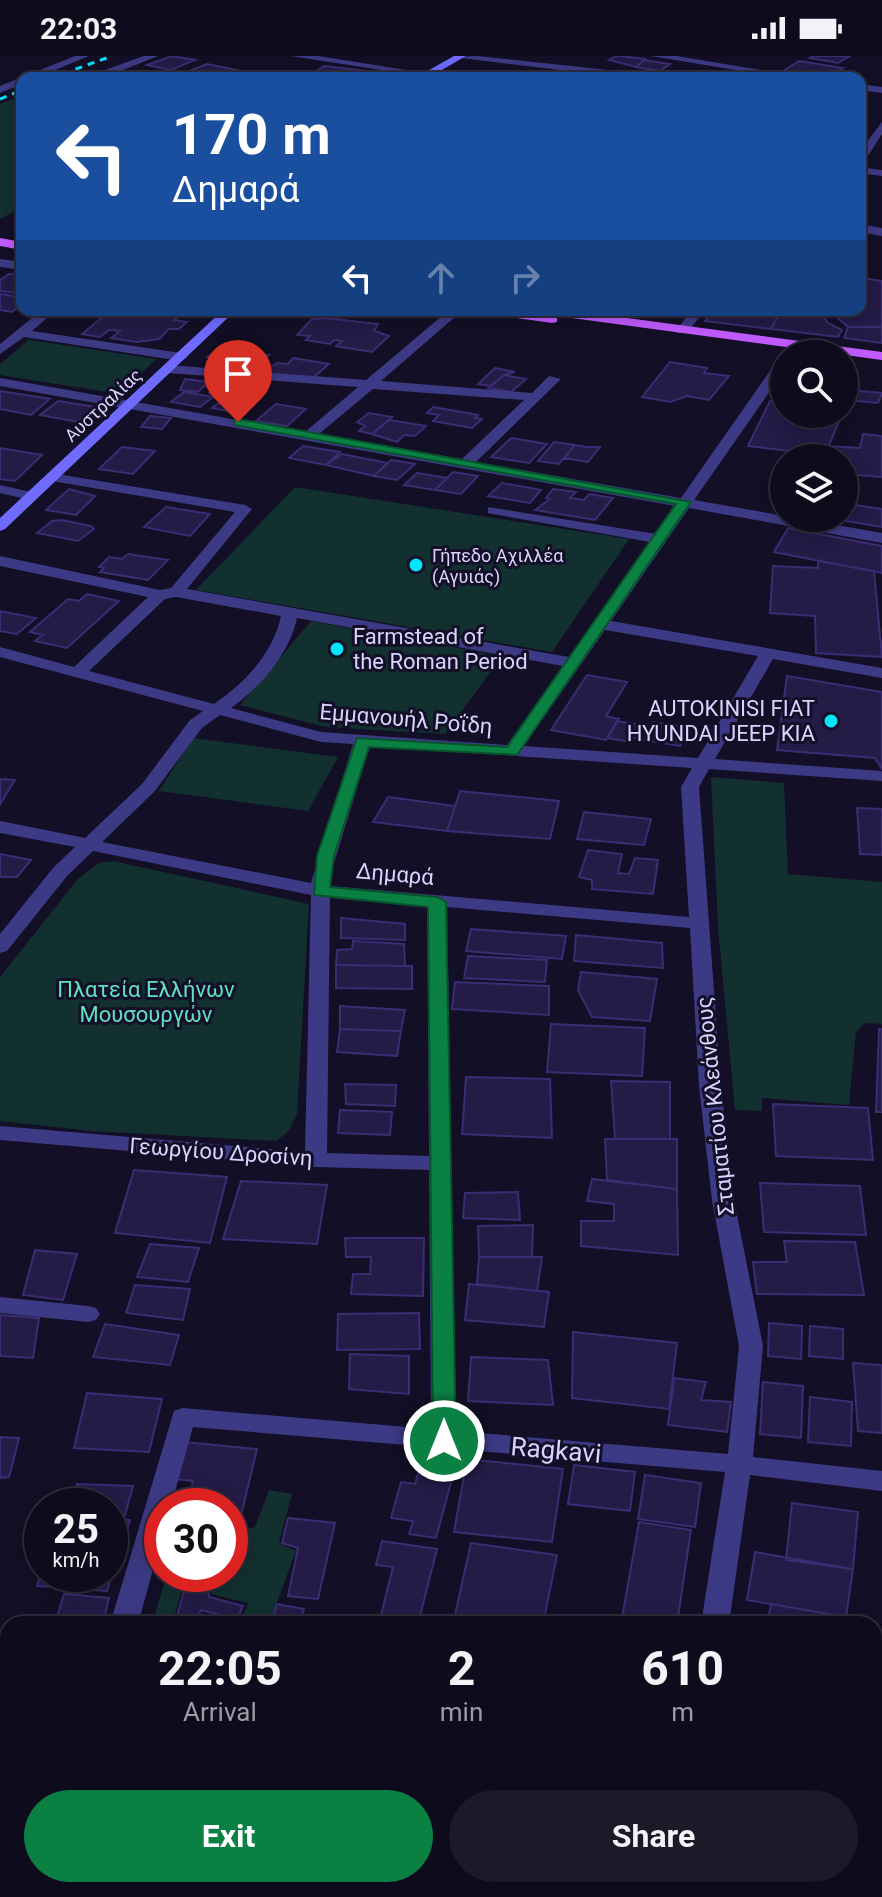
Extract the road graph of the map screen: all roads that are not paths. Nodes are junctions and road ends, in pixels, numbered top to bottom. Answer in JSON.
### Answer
{"nodes":[{"id":1,"x":84,"y":56,"type":"edge"},
{"id":2,"x":153,"y":56,"type":"edge"},
{"id":3,"x":296,"y":56,"type":"edge"},
{"id":4,"x":656,"y":56,"type":"edge"},
{"id":5,"x":460,"y":57,"type":"edge"},
{"id":6,"x":774,"y":64,"type":"dead end"},
{"id":7,"x":42,"y":72,"type":"edge"},
{"id":8,"x":116,"y":72,"type":"edge"},
{"id":9,"x":398,"y":72,"type":"edge"},
{"id":10,"x":431,"y":72,"type":"edge"},
{"id":11,"x":599,"y":72,"type":"edge"},
{"id":12,"x":741,"y":72,"type":"edge"},
{"id":13,"x":762,"y":72,"type":"edge"},
{"id":14,"x":882,"y":125,"type":"edge"},
{"id":15,"x":866,"y":144,"type":"edge"},
{"id":16,"x":43,"y":316,"type":"edge"},
{"id":17,"x":224,"y":316,"type":"edge"},
{"id":18,"x":450,"y":316,"type":"edge"},
{"id":19,"x":529,"y":316,"type":"edge"},
{"id":20,"x":581,"y":316,"type":"edge"},
{"id":21,"x":694,"y":316,"type":"edge"},
{"id":22,"x":682,"y":330,"type":"junction"},
{"id":23,"x":22,"y":333,"type":"junction"},
{"id":24,"x":0,"y":350,"type":"edge"},
{"id":25,"x":770,"y":351,"type":"edge"},
{"id":26,"x":882,"y":356,"type":"edge"},
{"id":27,"x":181,"y":357,"type":"junction"},
{"id":28,"x":858,"y":363,"type":"edge"},
{"id":29,"x":882,"y":366,"type":"edge"},
{"id":30,"x":168,"y":369,"type":"junction"},
{"id":31,"x":554,"y":379,"type":"dead end"},
{"id":32,"x":770,"y":381,"type":"edge"},
{"id":33,"x":0,"y":382,"type":"edge"},
{"id":34,"x":369,"y":384,"type":"junction"},
{"id":35,"x":536,"y":397,"type":"junction"},
{"id":36,"x":131,"y":403,"type":"junction"},
{"id":37,"x":310,"y":435,"type":"junction"},
{"id":38,"x":467,"y":463,"type":"junction"},
{"id":39,"x":51,"y":477,"type":"junction"},
{"id":40,"x":0,"y":489,"type":"edge"},
{"id":41,"x":30,"y":496,"type":"junction"},
{"id":42,"x":684,"y":502,"type":"junction"},
{"id":43,"x":493,"y":510,"type":"dead end"},
{"id":44,"x":0,"y":526,"type":"edge"},
{"id":45,"x":882,"y":538,"type":"edge"},
{"id":46,"x":659,"y":539,"type":"junction"},
{"id":47,"x":0,"y":561,"type":"edge"},
{"id":48,"x":168,"y":593,"type":"junction"},
{"id":49,"x":290,"y":612,"type":"junction"},
{"id":50,"x":600,"y":624,"type":"junction"},
{"id":51,"x":0,"y":652,"type":"edge"},
{"id":52,"x":768,"y":653,"type":"junction"},
{"id":53,"x":573,"y":663,"type":"junction"},
{"id":54,"x":79,"y":671,"type":"junction"},
{"id":55,"x":882,"y":673,"type":"edge"},
{"id":56,"x":216,"y":709,"type":"junction"},
{"id":57,"x":362,"y":742,"type":"junction"},
{"id":58,"x":511,"y":752,"type":"junction"},
{"id":59,"x":701,"y":765,"type":"junction"},
{"id":60,"x":882,"y":776,"type":"edge"},
{"id":61,"x":0,"y":827,"type":"edge"},
{"id":62,"x":87,"y":846,"type":"junction"},
{"id":63,"x":321,"y":891,"type":"junction"},
{"id":64,"x":437,"y":902,"type":"junction"},
{"id":65,"x":696,"y":923,"type":"junction"},
{"id":66,"x":0,"y":947,"type":"edge"},
{"id":67,"x":0,"y":1133,"type":"edge"},
{"id":68,"x":316,"y":1160,"type":"junction"},
{"id":69,"x":442,"y":1163,"type":"junction"},
{"id":70,"x":0,"y":1305,"type":"edge"},
{"id":71,"x":88,"y":1314,"type":"dead end"},
{"id":72,"x":444,"y":1441,"type":"junction"},
{"id":73,"x":736,"y":1464,"type":"junction"},
{"id":74,"x":882,"y":1481,"type":"edge"},
{"id":75,"x":126,"y":1616,"type":"edge"},
{"id":76,"x":716,"y":1616,"type":"edge"}],
"edges":[{"from":1,"to":7,"type":"street"},
{"from":2,"to":8,"type":"street"},
{"from":3,"to":9,"type":"street"},
{"from":4,"to":12,"type":"street"},
{"from":5,"to":10,"type":"main road"},
{"from":5,"to":11,"type":"street"},
{"from":6,"to":13,"type":"street"},
{"from":14,"to":15,"type":"street"},
{"from":16,"to":23,"type":"street"},
{"from":17,"to":27,"type":"main road","name":"Αυστραλίας"},
{"from":18,"to":34,"type":"street"},
{"from":19,"to":25,"type":"main road"},
{"from":20,"to":22,"type":"main road"},
{"from":21,"to":22,"type":"street"},
{"from":22,"to":26,"type":"main road"},
{"from":23,"to":24,"type":"street"},
{"from":23,"to":27,"type":"street"},
{"from":27,"to":30,"type":"main road","name":"Αυστραλίας"},
{"from":28,"to":29,"type":"main road"},
{"from":30,"to":34,"type":"street"},
{"from":30,"to":36,"type":"main road","name":"Αυστραλίας"},
{"from":31,"to":35,"type":"street"},
{"from":32,"to":42,"type":"street"},
{"from":33,"to":36,"type":"street"},
{"from":34,"to":35,"type":"street"},
{"from":34,"to":37,"type":"street"},
{"from":35,"to":38,"type":"street"},
{"from":36,"to":37,"type":"street"},
{"from":36,"to":39,"type":"main road","name":"Αυστραλίας"},
{"from":37,"to":38,"type":"street"},
{"from":38,"to":42,"type":"street"},
{"from":39,"to":41,"type":"main road","name":"Αυστραλίας"},
{"from":39,"to":48,"type":"street"},
{"from":40,"to":41,"type":"street"},
{"from":41,"to":44,"type":"main road","name":"Αυστραλίας"},
{"from":42,"to":45,"type":"street"},
{"from":42,"to":46,"type":"street"},
{"from":43,"to":46,"type":"street"},
{"from":46,"to":50,"type":"street"},
{"from":47,"to":48,"type":"street"},
{"from":48,"to":49,"type":"street"},
{"from":48,"to":54,"type":"street"},
{"from":49,"to":53,"type":"street"},
{"from":49,"to":56,"type":"street"},
{"from":50,"to":52,"type":"street"},
{"from":50,"to":53,"type":"street"},
{"from":51,"to":54,"type":"street","name":"Εμμανουήλ Ροΐδη"},
{"from":52,"to":55,"type":"street"},
{"from":52,"to":59,"type":"street","name":"Σταματίου Κλεάνθους"},
{"from":53,"to":58,"type":"street"},
{"from":54,"to":56,"type":"street","name":"Εμμανουήλ Ροΐδη"},
{"from":56,"to":57,"type":"street","name":"Εμμανουήλ Ροΐδη"},
{"from":56,"to":62,"type":"street"},
{"from":57,"to":58,"type":"street","name":"Εμμανουήλ Ροΐδη"},
{"from":57,"to":63,"type":"street"},
{"from":58,"to":59,"type":"street","name":"Εμμανουήλ Ροΐδη"},
{"from":59,"to":60,"type":"street","name":"Εμμανουήλ Ροΐδη"},
{"from":59,"to":65,"type":"street","name":"Σταματίου Κλεάνθους"},
{"from":61,"to":62,"type":"street","name":"Δημαρά"},
{"from":62,"to":63,"type":"street","name":"Δημαρά"},
{"from":62,"to":66,"type":"street"},
{"from":63,"to":64,"type":"street","name":"Δημαρά"},
{"from":63,"to":68,"type":"street"},
{"from":64,"to":65,"type":"street","name":"Δημαρά"},
{"from":64,"to":69,"type":"street"},
{"from":65,"to":73,"type":"street","name":"Σταματίου Κλεάνθους"},
{"from":67,"to":68,"type":"street","name":"Γεωργίου Δροσίνη"},
{"from":68,"to":69,"type":"street","name":"Γεωργίου Δροσίνη"},
{"from":69,"to":72,"type":"street"},
{"from":70,"to":71,"type":"street"},
{"from":72,"to":73,"type":"street","name":"Ragkavi"},
{"from":72,"to":75,"type":"street","name":"Ragkavi"},
{"from":73,"to":74,"type":"street","name":"Ragkavi"},
{"from":73,"to":76,"type":"street","name":"Σταματίου Κλεάνθους"}]}
